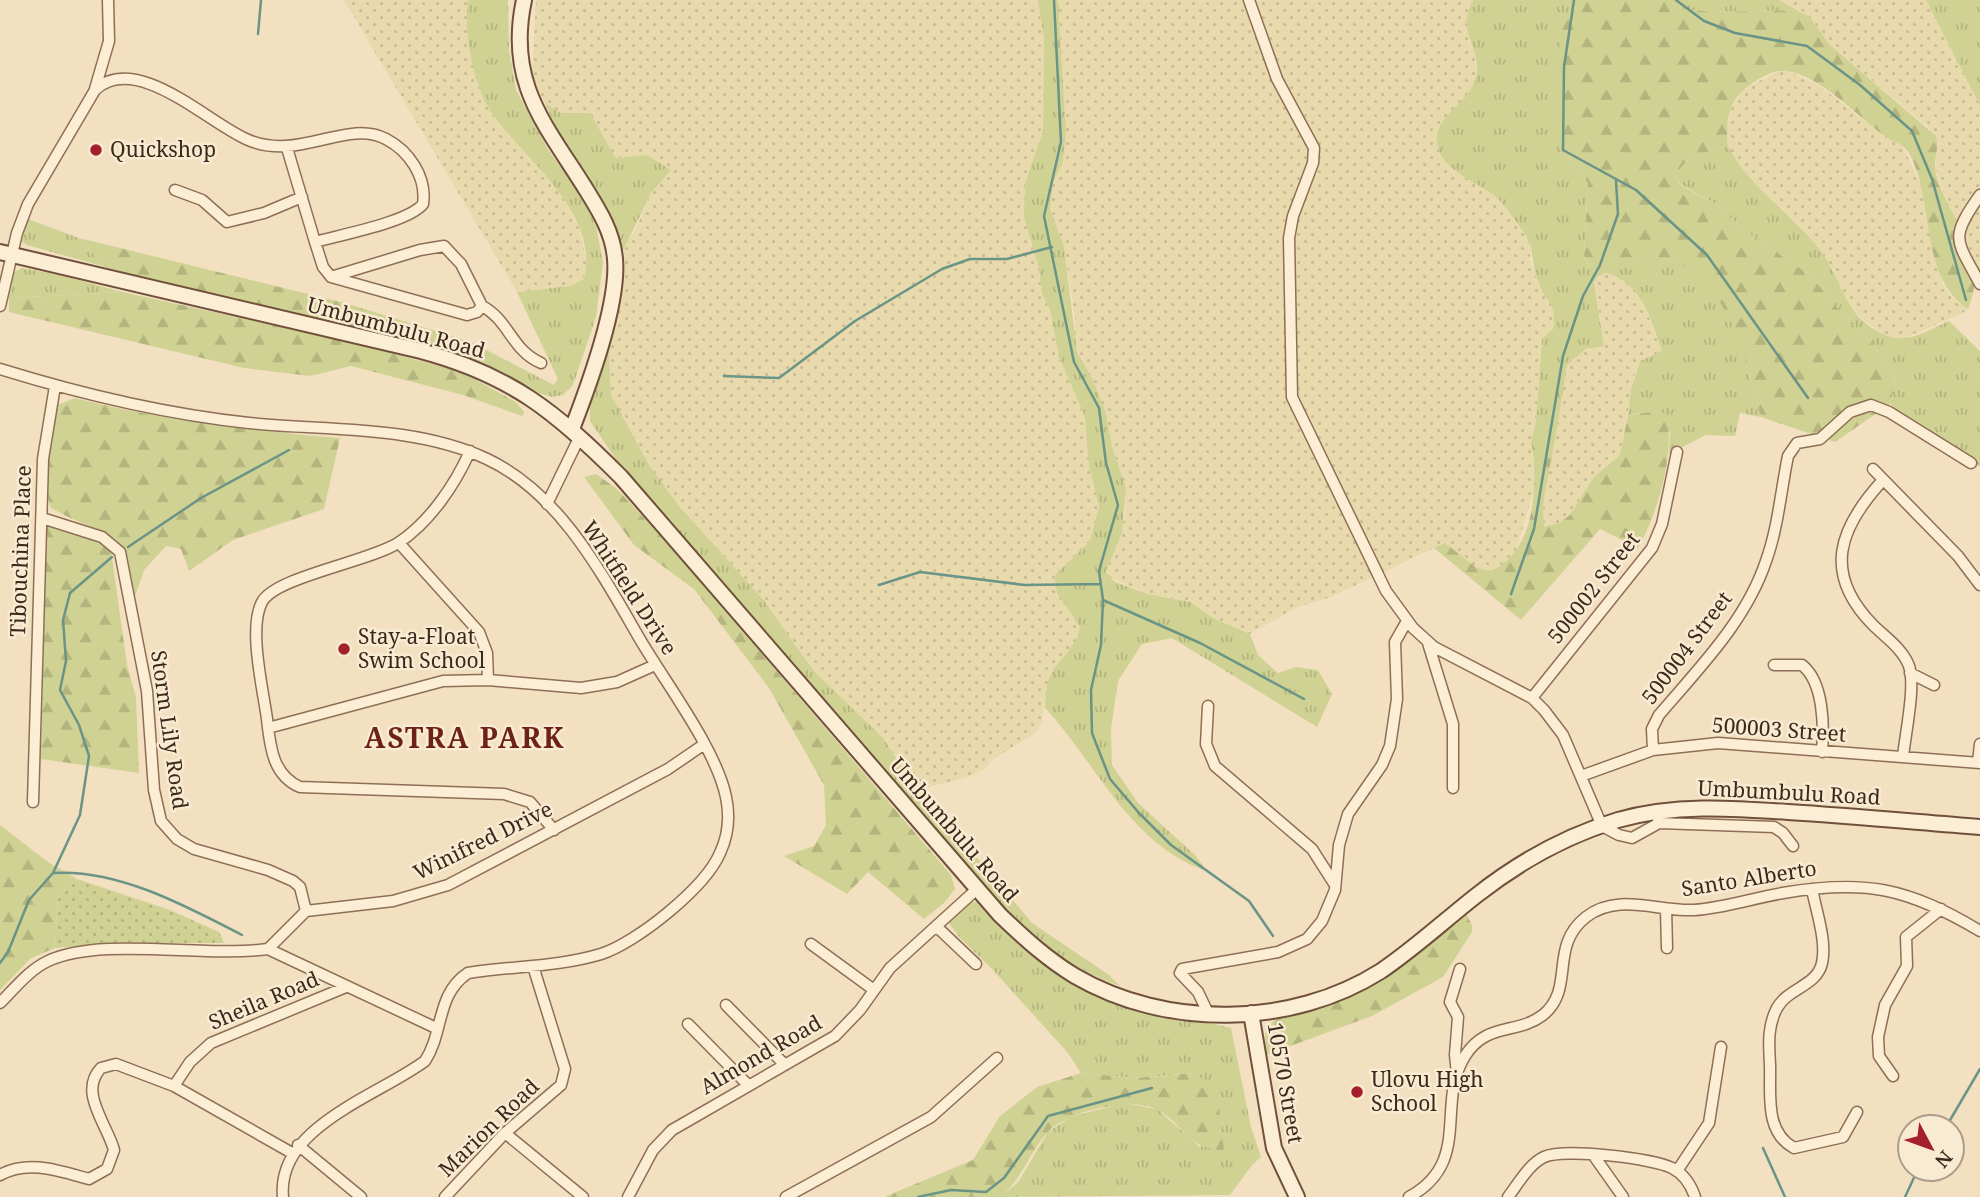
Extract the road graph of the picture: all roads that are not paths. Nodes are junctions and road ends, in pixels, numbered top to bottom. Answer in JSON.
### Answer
{"nodes":[{"id":1,"x":108,"y":0,"type":"edge"},
{"id":2,"x":524,"y":0,"type":"edge"},
{"id":3,"x":1249,"y":0,"type":"edge"},
{"id":4,"x":95,"y":90,"type":"junction"},
{"id":5,"x":287,"y":148,"type":"junction"},
{"id":6,"x":175,"y":190,"type":"dead end"},
{"id":7,"x":1980,"y":195,"type":"edge"},
{"id":8,"x":302,"y":197,"type":"junction"},
{"id":9,"x":315,"y":242,"type":"junction"},
{"id":10,"x":6,"y":254,"type":"edge"},
{"id":11,"x":331,"y":276,"type":"junction"},
{"id":12,"x":1980,"y":284,"type":"edge"},
{"id":13,"x":0,"y":306,"type":"edge"},
{"id":14,"x":482,"y":306,"type":"junction"},
{"id":15,"x":541,"y":363,"type":"dead end"},
{"id":16,"x":0,"y":369,"type":"edge"},
{"id":17,"x":55,"y":386,"type":"junction"},
{"id":18,"x":576,"y":432,"type":"junction"},
{"id":19,"x":470,"y":452,"type":"junction"},
{"id":20,"x":1676,"y":452,"type":"dead end"},
{"id":21,"x":1971,"y":463,"type":"dead end"},
{"id":22,"x":1873,"y":469,"type":"dead end"},
{"id":23,"x":1884,"y":480,"type":"junction"},
{"id":24,"x":547,"y":504,"type":"junction"},
{"id":25,"x":42,"y":518,"type":"junction"},
{"id":26,"x":399,"y":543,"type":"junction"},
{"id":27,"x":1980,"y":585,"type":"edge"},
{"id":28,"x":1407,"y":621,"type":"junction"},
{"id":29,"x":1428,"y":642,"type":"junction"},
{"id":30,"x":655,"y":665,"type":"junction"},
{"id":31,"x":1774,"y":665,"type":"dead end"},
{"id":32,"x":1910,"y":673,"type":"junction"},
{"id":33,"x":488,"y":680,"type":"junction"},
{"id":34,"x":1934,"y":685,"type":"dead end"},
{"id":35,"x":1532,"y":698,"type":"junction"},
{"id":36,"x":1208,"y":706,"type":"dead end"},
{"id":37,"x":268,"y":728,"type":"junction"},
{"id":38,"x":1980,"y":744,"type":"edge"},
{"id":39,"x":703,"y":745,"type":"junction"},
{"id":40,"x":1653,"y":750,"type":"junction"},
{"id":41,"x":1822,"y":752,"type":"junction"},
{"id":42,"x":1903,"y":757,"type":"junction"},
{"id":43,"x":1979,"y":763,"type":"edge"},
{"id":44,"x":1581,"y":776,"type":"junction"},
{"id":45,"x":1452,"y":788,"type":"dead end"},
{"id":46,"x":33,"y":802,"type":"dead end"},
{"id":47,"x":1658,"y":817,"type":"junction"},
{"id":48,"x":1602,"y":826,"type":"junction"},
{"id":49,"x":1980,"y":827,"type":"edge"},
{"id":50,"x":554,"y":830,"type":"junction"},
{"id":51,"x":1793,"y":846,"type":"dead end"},
{"id":52,"x":1335,"y":885,"type":"junction"},
{"id":53,"x":977,"y":889,"type":"junction"},
{"id":54,"x":1812,"y":889,"type":"junction"},
{"id":55,"x":1666,"y":909,"type":"junction"},
{"id":56,"x":1941,"y":909,"type":"junction"},
{"id":57,"x":306,"y":911,"type":"junction"},
{"id":58,"x":936,"y":926,"type":"junction"},
{"id":59,"x":1980,"y":931,"type":"edge"},
{"id":60,"x":811,"y":944,"type":"dead end"},
{"id":61,"x":1667,"y":947,"type":"dead end"},
{"id":62,"x":268,"y":949,"type":"junction"},
{"id":63,"x":976,"y":964,"type":"dead end"},
{"id":64,"x":533,"y":966,"type":"junction"},
{"id":65,"x":1460,"y":969,"type":"dead end"},
{"id":66,"x":346,"y":987,"type":"junction"},
{"id":67,"x":873,"y":990,"type":"junction"},
{"id":68,"x":0,"y":1003,"type":"edge"},
{"id":69,"x":726,"y":1005,"type":"dead end"},
{"id":70,"x":1251,"y":1013,"type":"junction"},
{"id":71,"x":1209,"y":1015,"type":"junction"},
{"id":72,"x":688,"y":1024,"type":"dead end"},
{"id":73,"x":436,"y":1028,"type":"junction"},
{"id":74,"x":1721,"y":1047,"type":"dead end"},
{"id":75,"x":997,"y":1058,"type":"dead end"},
{"id":76,"x":785,"y":1065,"type":"junction"},
{"id":77,"x":1458,"y":1073,"type":"junction"},
{"id":78,"x":1893,"y":1076,"type":"dead end"},
{"id":79,"x":748,"y":1085,"type":"junction"},
{"id":80,"x":174,"y":1086,"type":"junction"},
{"id":81,"x":1857,"y":1112,"type":"dead end"},
{"id":82,"x":505,"y":1133,"type":"junction"},
{"id":83,"x":295,"y":1149,"type":"junction"},
{"id":84,"x":1594,"y":1156,"type":"junction"},
{"id":85,"x":1677,"y":1171,"type":"junction"},
{"id":86,"x":0,"y":1175,"type":"edge"},
{"id":87,"x":284,"y":1197,"type":"edge"},
{"id":88,"x":361,"y":1197,"type":"edge"},
{"id":89,"x":445,"y":1197,"type":"edge"},
{"id":90,"x":583,"y":1197,"type":"edge"},
{"id":91,"x":628,"y":1197,"type":"edge"},
{"id":92,"x":786,"y":1197,"type":"edge"},
{"id":93,"x":1297,"y":1197,"type":"edge"},
{"id":94,"x":1409,"y":1197,"type":"edge"},
{"id":95,"x":1508,"y":1197,"type":"edge"},
{"id":96,"x":1623,"y":1197,"type":"edge"},
{"id":97,"x":1695,"y":1197,"type":"edge"}],
"edges":[{"from":1,"to":4,"type":"street"},
{"from":2,"to":18,"type":"main road"},
{"from":3,"to":28,"type":"street"},
{"from":4,"to":5,"type":"street"},
{"from":4,"to":10,"type":"street"},
{"from":5,"to":8,"type":"street"},
{"from":5,"to":9,"type":"street"},
{"from":6,"to":8,"type":"street"},
{"from":7,"to":12,"type":"street"},
{"from":8,"to":9,"type":"street"},
{"from":9,"to":11,"type":"street"},
{"from":10,"to":13,"type":"street"},
{"from":10,"to":18,"type":"main road","name":"Umbumbulu Road"},
{"from":11,"to":14,"type":"street"},
{"from":11,"to":14,"type":"street"},
{"from":14,"to":15,"type":"street"},
{"from":16,"to":17,"type":"street","name":"Whitfield Drive"},
{"from":17,"to":19,"type":"street","name":"Whitfield Drive"},
{"from":17,"to":25,"type":"street","name":"Tibouchina Place"},
{"from":18,"to":24,"type":"street"},
{"from":18,"to":53,"type":"main road","name":"Umbumbulu Road"},
{"from":19,"to":24,"type":"street","name":"Whitfield Drive"},
{"from":19,"to":26,"type":"street"},
{"from":20,"to":35,"type":"street","name":"500002 Street"},
{"from":21,"to":40,"type":"street","name":"500004 Street"},
{"from":22,"to":23,"type":"street"},
{"from":23,"to":27,"type":"street"},
{"from":23,"to":32,"type":"street"},
{"from":24,"to":30,"type":"street","name":"Whitfield Drive"},
{"from":25,"to":46,"type":"street","name":"Tibouchina Place"},
{"from":25,"to":57,"type":"street","name":"Storm Lily Road"},
{"from":26,"to":33,"type":"street"},
{"from":26,"to":37,"type":"street"},
{"from":28,"to":29,"type":"street"},
{"from":28,"to":52,"type":"street"},
{"from":29,"to":35,"type":"street"},
{"from":29,"to":45,"type":"street"},
{"from":30,"to":33,"type":"street"},
{"from":30,"to":39,"type":"street","name":"Whitfield Drive"},
{"from":31,"to":41,"type":"street"},
{"from":32,"to":34,"type":"street"},
{"from":32,"to":42,"type":"street"},
{"from":33,"to":37,"type":"street"},
{"from":35,"to":44,"type":"street"},
{"from":36,"to":52,"type":"street"},
{"from":37,"to":50,"type":"street"},
{"from":38,"to":43,"type":"street"},
{"from":39,"to":50,"type":"street","name":"Winifred Drive"},
{"from":39,"to":64,"type":"street","name":"Whitfield Drive"},
{"from":40,"to":41,"type":"street","name":"500003 Street"},
{"from":40,"to":44,"type":"street","name":"500003 Street"},
{"from":41,"to":42,"type":"street","name":"500003 Street"},
{"from":42,"to":43,"type":"street","name":"500003 Street"},
{"from":44,"to":48,"type":"street"},
{"from":47,"to":48,"type":"main road","name":"Umbumbulu Road"},
{"from":47,"to":48,"type":"street"},
{"from":47,"to":49,"type":"main road","name":"Umbumbulu Road"},
{"from":47,"to":51,"type":"street"},
{"from":48,"to":70,"type":"main road","name":"Umbumbulu Road"},
{"from":50,"to":57,"type":"street","name":"Winifred Drive"},
{"from":52,"to":71,"type":"street"},
{"from":53,"to":58,"type":"street","name":"Almond Road"},
{"from":53,"to":71,"type":"main road","name":"Umbumbulu Road"},
{"from":54,"to":55,"type":"street","name":"Santo Alberto"},
{"from":54,"to":56,"type":"street","name":"Santo Alberto"},
{"from":54,"to":81,"type":"street"},
{"from":55,"to":61,"type":"street"},
{"from":55,"to":77,"type":"street","name":"Santo Alberto"},
{"from":56,"to":59,"type":"street","name":"Santo Alberto"},
{"from":56,"to":78,"type":"street"},
{"from":57,"to":62,"type":"street"},
{"from":58,"to":63,"type":"street"},
{"from":58,"to":67,"type":"street","name":"Almond Road"},
{"from":60,"to":67,"type":"street"},
{"from":62,"to":66,"type":"street"},
{"from":62,"to":68,"type":"street"},
{"from":64,"to":73,"type":"street","name":"Whitfield Drive"},
{"from":64,"to":82,"type":"street","name":"Marion Road"},
{"from":65,"to":77,"type":"street"},
{"from":66,"to":73,"type":"street"},
{"from":66,"to":80,"type":"street","name":"Sheila Road"},
{"from":67,"to":76,"type":"street","name":"Almond Road"},
{"from":69,"to":76,"type":"street"},
{"from":70,"to":71,"type":"main road","name":"Umbumbulu Road"},
{"from":70,"to":93,"type":"main road","name":"10570 Street"},
{"from":72,"to":79,"type":"street"},
{"from":73,"to":83,"type":"street","name":"Whitfield Drive"},
{"from":74,"to":85,"type":"street"},
{"from":75,"to":92,"type":"street"},
{"from":76,"to":79,"type":"street","name":"Almond Road"},
{"from":77,"to":94,"type":"street","name":"Santo Alberto"},
{"from":79,"to":91,"type":"street","name":"Almond Road"},
{"from":80,"to":83,"type":"street"},
{"from":80,"to":86,"type":"street"},
{"from":82,"to":89,"type":"street","name":"Marion Road"},
{"from":82,"to":90,"type":"street"},
{"from":83,"to":87,"type":"street"},
{"from":83,"to":88,"type":"street"},
{"from":84,"to":85,"type":"street"},
{"from":84,"to":95,"type":"street"},
{"from":84,"to":96,"type":"street"},
{"from":85,"to":97,"type":"street"}]}
